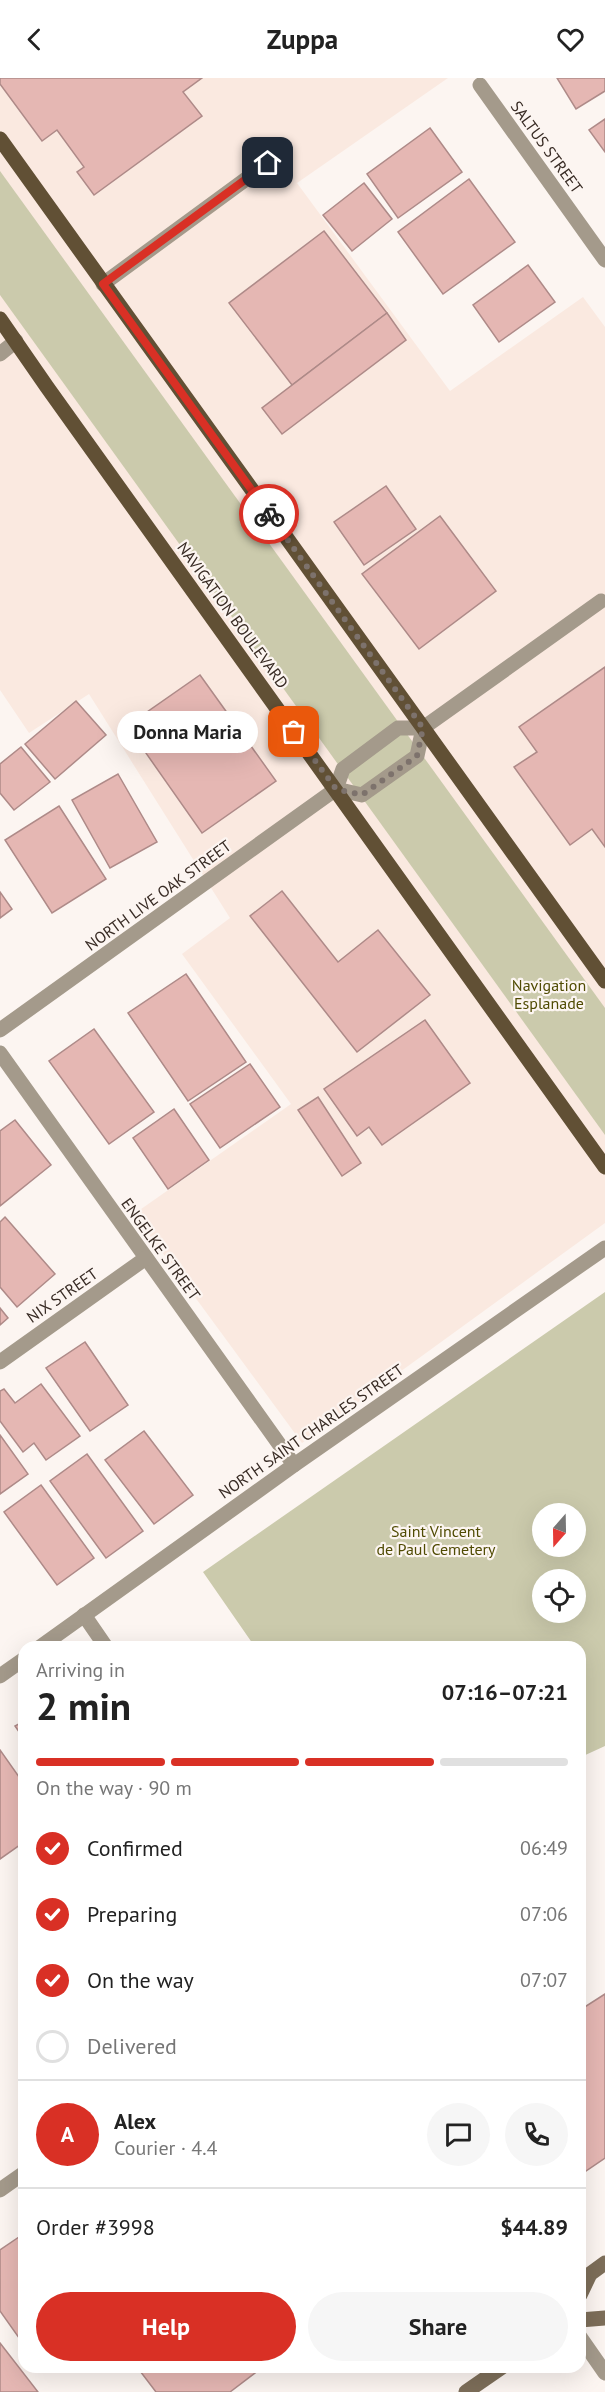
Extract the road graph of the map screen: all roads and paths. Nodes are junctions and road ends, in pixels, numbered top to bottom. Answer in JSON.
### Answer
{"nodes":[{"id":1,"x":480,"y":85,"type":"dead end"},
{"id":2,"x":0,"y":139,"type":"edge"},
{"id":3,"x":268,"y":163,"type":"dead end"},
{"id":4,"x":605,"y":260,"type":"edge"},
{"id":5,"x":103,"y":284,"type":"junction"},
{"id":6,"x":0,"y":318,"type":"edge"},
{"id":7,"x":16,"y":341,"type":"junction"},
{"id":8,"x":0,"y":354,"type":"edge"},
{"id":9,"x":601,"y":601,"type":"dead end"},
{"id":10,"x":423,"y":728,"type":"junction"},
{"id":11,"x":336,"y":789,"type":"junction"},
{"id":12,"x":605,"y":981,"type":"edge"},
{"id":13,"x":0,"y":1030,"type":"edge"},
{"id":14,"x":0,"y":1053,"type":"edge"},
{"id":15,"x":605,"y":1167,"type":"edge"},
{"id":16,"x":605,"y":1248,"type":"edge"},
{"id":17,"x":146,"y":1258,"type":"junction"},
{"id":18,"x":0,"y":1362,"type":"edge"},
{"id":19,"x":294,"y":1465,"type":"junction"},
{"id":20,"x":84,"y":1615,"type":"junction"},
{"id":21,"x":48,"y":1641,"type":"edge"},
{"id":22,"x":102,"y":1641,"type":"edge"},
{"id":23,"x":18,"y":1663,"type":"edge"},
{"id":24,"x":0,"y":1676,"type":"edge"},
{"id":25,"x":18,"y":2177,"type":"edge"},
{"id":26,"x":0,"y":2190,"type":"edge"},
{"id":27,"x":605,"y":2264,"type":"edge"},
{"id":28,"x":586,"y":2282,"type":"edge"},
{"id":29,"x":605,"y":2318,"type":"edge"},
{"id":30,"x":586,"y":2320,"type":"edge"},
{"id":31,"x":586,"y":2346,"type":"edge"},
{"id":32,"x":493,"y":2373,"type":"edge"},
{"id":33,"x":605,"y":2373,"type":"edge"},
{"id":34,"x":466,"y":2392,"type":"edge"}],
"edges":[{"from":1,"to":4,"type":"street","name":"SALTUS STREET"},
{"from":2,"to":5,"type":"main road"},
{"from":3,"to":5,"type":"street"},
{"from":5,"to":10,"type":"main road"},
{"from":6,"to":7,"type":"main road","name":"NAVIGATION BOULEVARD"},
{"from":7,"to":8,"type":"street"},
{"from":7,"to":11,"type":"main road","name":"NAVIGATION BOULEVARD"},
{"from":9,"to":10,"type":"street","name":"NORTH LIVE OAK STREET"},
{"from":10,"to":11,"type":"street","name":"NORTH LIVE OAK STREET"},
{"from":10,"to":11,"type":"street"},
{"from":10,"to":12,"type":"main road"},
{"from":11,"to":13,"type":"street","name":"NORTH LIVE OAK STREET"},
{"from":11,"to":15,"type":"main road","name":"NAVIGATION BOULEVARD"},
{"from":14,"to":17,"type":"street","name":"ENGELKE STREET"},
{"from":16,"to":19,"type":"street","name":"NORTH SAINT CHARLES STREET"},
{"from":17,"to":18,"type":"street","name":"NIX STREET"},
{"from":17,"to":19,"type":"street","name":"ENGELKE STREET"},
{"from":19,"to":20,"type":"street","name":"NORTH SAINT CHARLES STREET"},
{"from":20,"to":21,"type":"street","name":"NORTH SAINT CHARLES STREET"},
{"from":20,"to":22,"type":"street"},
{"from":23,"to":24,"type":"street"},
{"from":25,"to":26,"type":"street"},
{"from":27,"to":28,"type":"main road"},
{"from":29,"to":30,"type":"main road"},
{"from":31,"to":33,"type":"street"},
{"from":32,"to":34,"type":"main road"}]}
